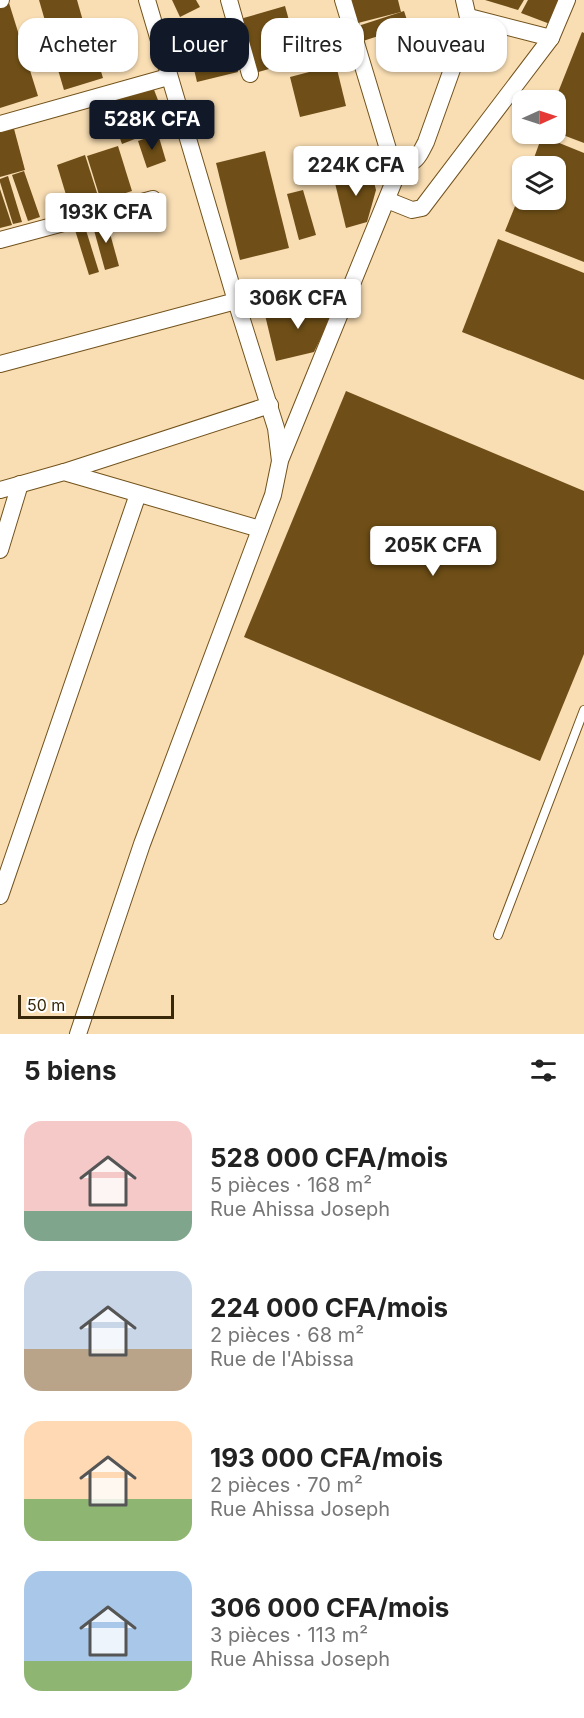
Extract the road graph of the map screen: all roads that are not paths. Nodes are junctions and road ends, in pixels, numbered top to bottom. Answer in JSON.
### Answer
{"nodes":[{"id":1,"x":147,"y":0,"type":"edge"},
{"id":2,"x":229,"y":0,"type":"edge"},
{"id":3,"x":343,"y":0,"type":"edge"},
{"id":4,"x":567,"y":0,"type":"edge"},
{"id":5,"x":466,"y":9,"type":"edge"},
{"id":6,"x":551,"y":38,"type":"junction"},
{"id":7,"x":250,"y":74,"type":"dead end"},
{"id":8,"x":168,"y":77,"type":"junction"},
{"id":9,"x":0,"y":124,"type":"edge"},
{"id":10,"x":396,"y":162,"type":"junction"},
{"id":11,"x":153,"y":199,"type":"dead end"},
{"id":12,"x":387,"y":200,"type":"junction"},
{"id":13,"x":0,"y":240,"type":"edge"},
{"id":14,"x":236,"y":301,"type":"junction"},
{"id":15,"x":0,"y":364,"type":"edge"},
{"id":16,"x":270,"y":405,"type":"junction"},
{"id":17,"x":280,"y":461,"type":"junction"},
{"id":18,"x":64,"y":472,"type":"junction"},
{"id":19,"x":20,"y":484,"type":"junction"},
{"id":20,"x":0,"y":490,"type":"edge"},
{"id":21,"x":138,"y":494,"type":"junction"},
{"id":22,"x":260,"y":529,"type":"junction"},
{"id":23,"x":0,"y":550,"type":"edge"},
{"id":24,"x":584,"y":710,"type":"edge"},
{"id":25,"x":0,"y":896,"type":"edge"},
{"id":26,"x":498,"y":935,"type":"dead end"},
{"id":27,"x":78,"y":1034,"type":"edge"}],
"edges":[{"from":1,"to":8,"type":"street"},
{"from":2,"to":7,"type":"street"},
{"from":3,"to":10,"type":"street"},
{"from":4,"to":6,"type":"street"},
{"from":5,"to":6,"type":"street"},
{"from":5,"to":10,"type":"street"},
{"from":6,"to":12,"type":"street"},
{"from":8,"to":9,"type":"street"},
{"from":8,"to":14,"type":"street"},
{"from":10,"to":12,"type":"street"},
{"from":11,"to":13,"type":"street"},
{"from":12,"to":17,"type":"street"},
{"from":14,"to":15,"type":"street"},
{"from":14,"to":16,"type":"street"},
{"from":16,"to":17,"type":"street"},
{"from":16,"to":18,"type":"street"},
{"from":17,"to":22,"type":"street"},
{"from":18,"to":19,"type":"street"},
{"from":18,"to":21,"type":"street"},
{"from":19,"to":20,"type":"street"},
{"from":19,"to":23,"type":"street"},
{"from":21,"to":22,"type":"street"},
{"from":21,"to":25,"type":"street"},
{"from":22,"to":27,"type":"street"},
{"from":24,"to":26,"type":"lane"}]}
